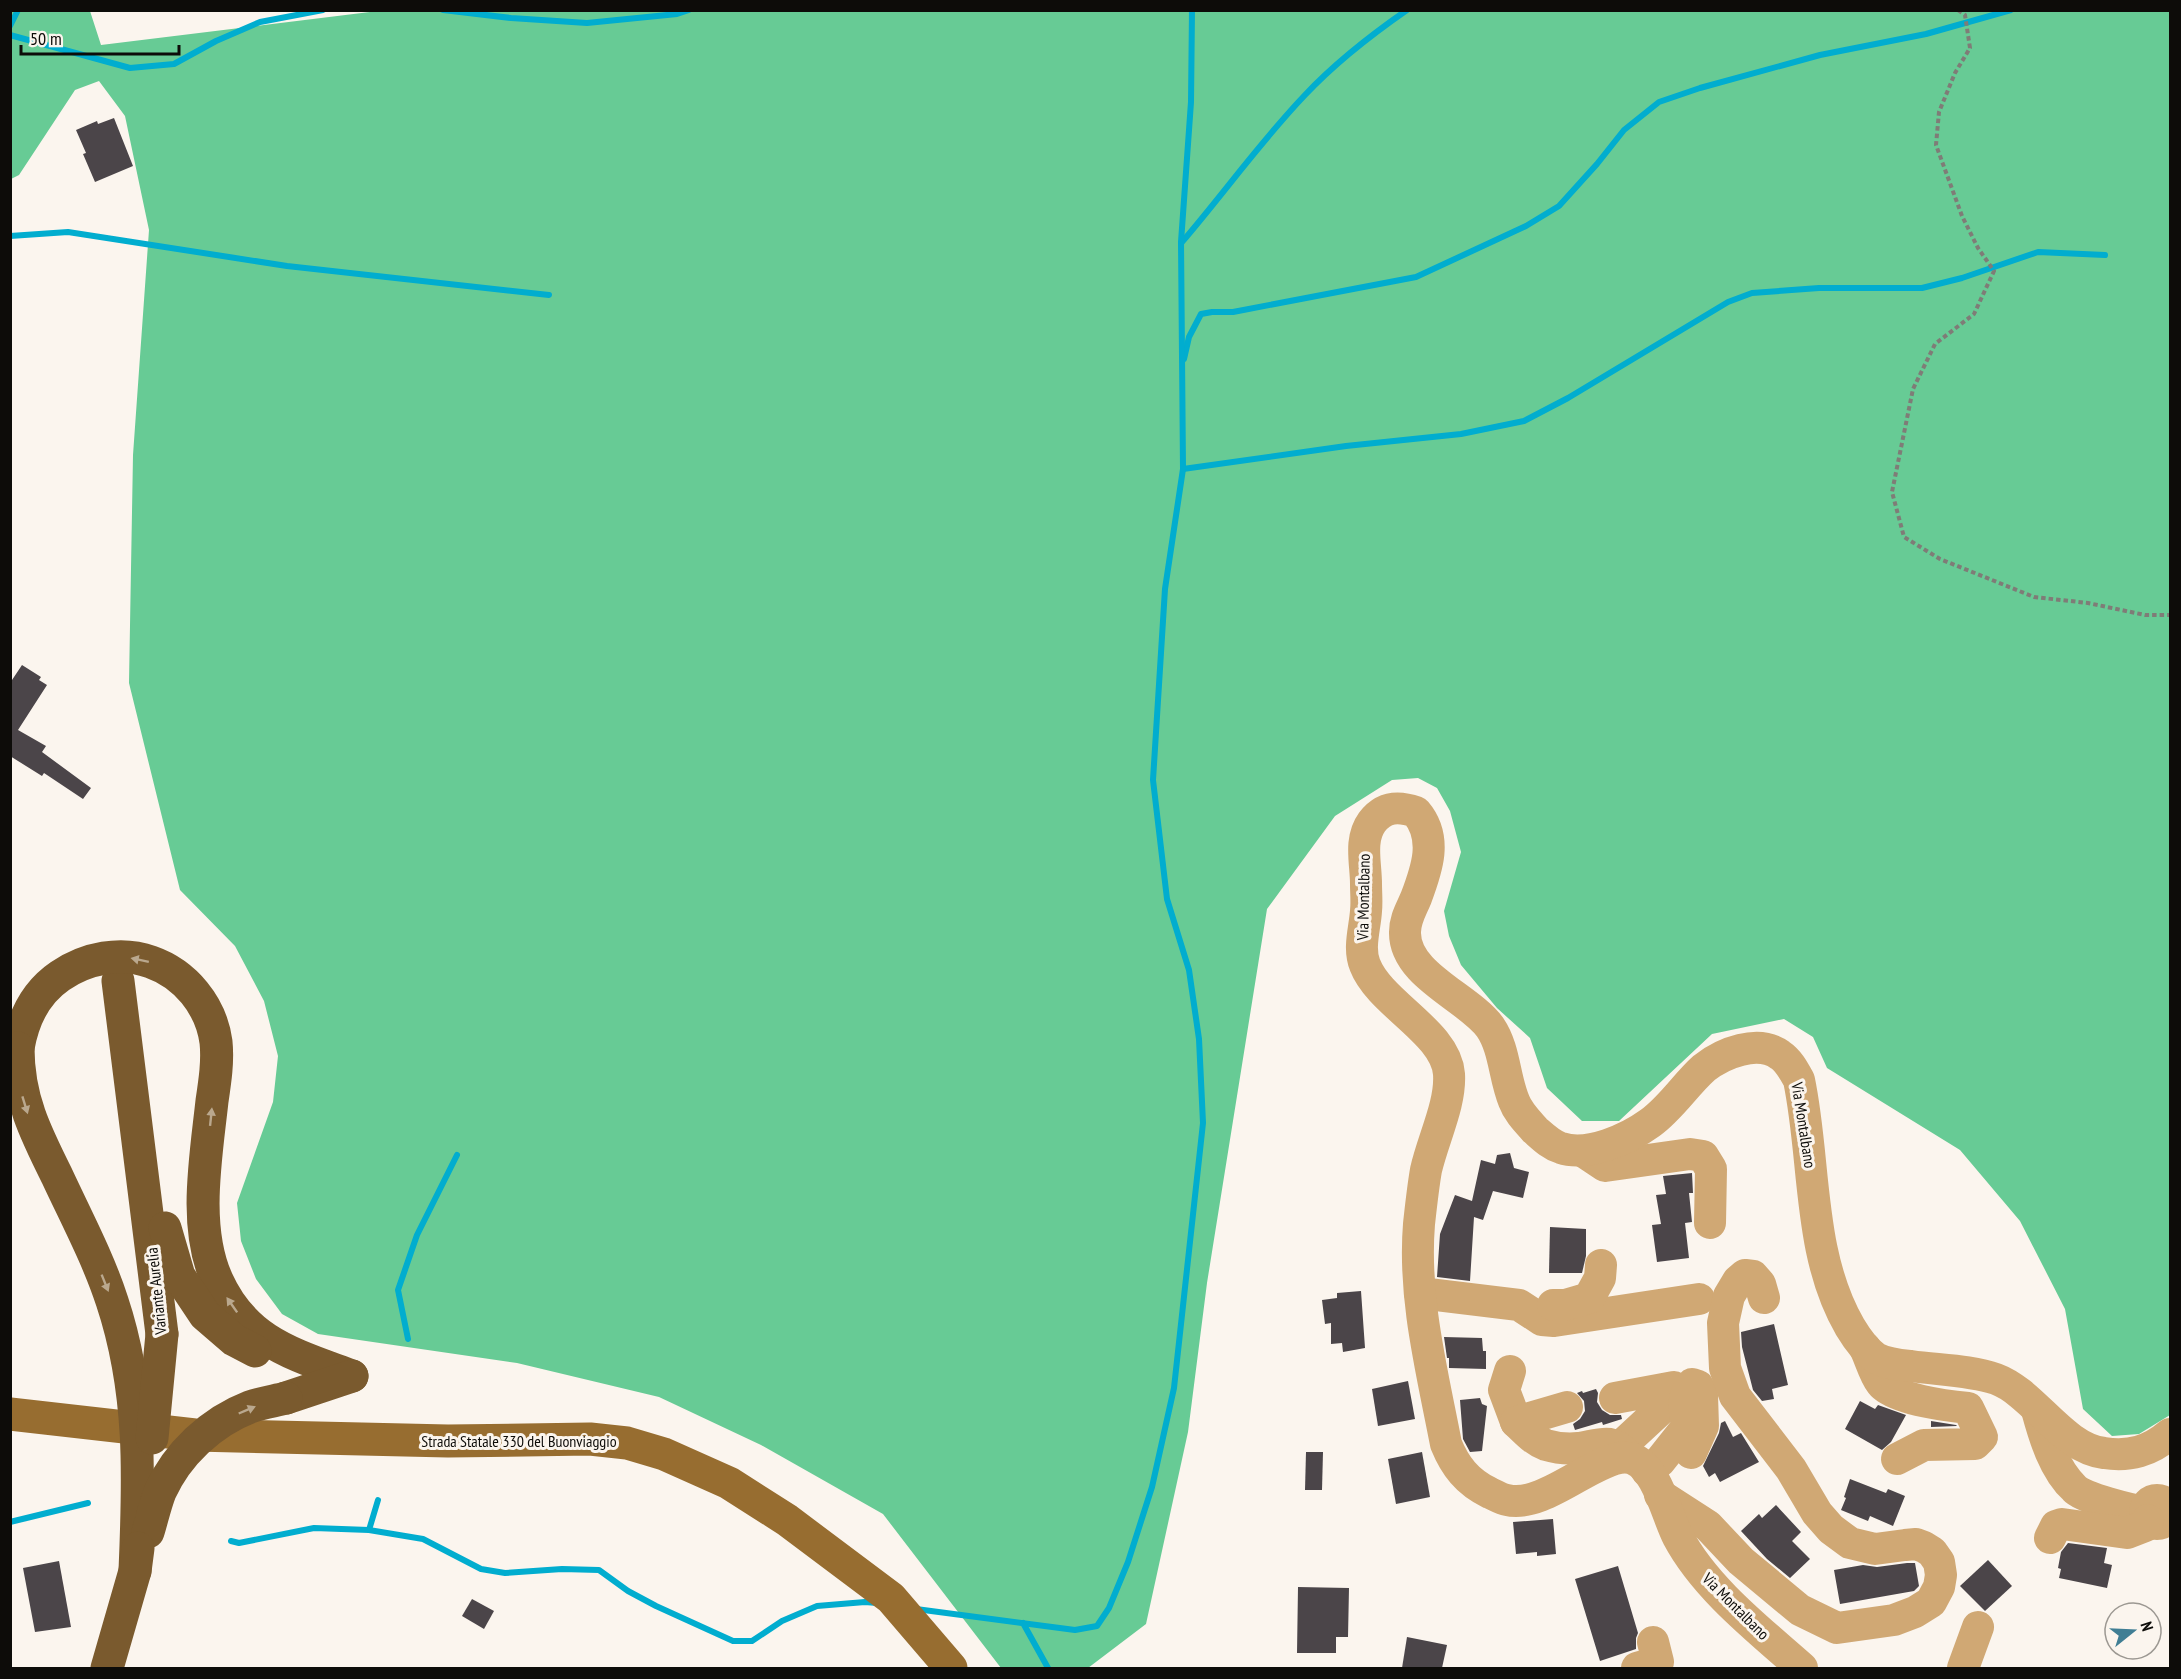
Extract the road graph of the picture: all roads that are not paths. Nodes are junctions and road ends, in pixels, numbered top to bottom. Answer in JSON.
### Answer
{"nodes":[{"id":1,"x":118,"y":981,"type":"dead end"},
{"id":2,"x":1584,"y":1152,"type":"junction"},
{"id":3,"x":140,"y":1153,"type":"junction"},
{"id":4,"x":1710,"y":1223,"type":"dead end"},
{"id":5,"x":1601,"y":1265,"type":"dead end"},
{"id":6,"x":1420,"y":1293,"type":"junction"},
{"id":7,"x":1764,"y":1298,"type":"dead end"},
{"id":8,"x":1699,"y":1299,"type":"dead end"},
{"id":9,"x":1520,"y":1305,"type":"junction"},
{"id":10,"x":1865,"y":1348,"type":"junction"},
{"id":11,"x":1510,"y":1371,"type":"dead end"},
{"id":12,"x":352,"y":1377,"type":"junction"},
{"id":13,"x":1616,"y":1398,"type":"dead end"},
{"id":14,"x":1568,"y":1407,"type":"dead end"},
{"id":15,"x":2036,"y":1409,"type":"junction"},
{"id":16,"x":10,"y":1414,"type":"edge"},
{"id":17,"x":1516,"y":1422,"type":"junction"},
{"id":18,"x":2170,"y":1434,"type":"edge"},
{"id":19,"x":1691,"y":1453,"type":"dead end"},
{"id":20,"x":1897,"y":1459,"type":"dead end"},
{"id":21,"x":1639,"y":1468,"type":"junction"},
{"id":22,"x":2050,"y":1539,"type":"dead end"},
{"id":23,"x":135,"y":1571,"type":"junction"},
{"id":24,"x":1978,"y":1627,"type":"dead end"},
{"id":25,"x":1653,"y":1642,"type":"dead end"},
{"id":26,"x":108,"y":1668,"type":"edge"},
{"id":27,"x":951,"y":1668,"type":"edge"},
{"id":28,"x":1637,"y":1668,"type":"edge"},
{"id":29,"x":1802,"y":1668,"type":"edge"},
{"id":30,"x":1963,"y":1668,"type":"edge"}],
"edges":[{"from":1,"to":3,"type":"highway","name":"Variante Aurelia"},
{"from":2,"to":4,"type":"street"},
{"from":2,"to":6,"type":"street","name":"Via Montalbano"},
{"from":2,"to":10,"type":"street","name":"Via Montalbano"},
{"from":3,"to":12,"type":"highway"},
{"from":3,"to":23,"type":"highway","name":"Variante Aurelia","bridge":true},
{"from":5,"to":9,"type":"street"},
{"from":6,"to":9,"type":"street"},
{"from":6,"to":21,"type":"street","name":"Via Montalbano"},
{"from":7,"to":21,"type":"street"},
{"from":8,"to":9,"type":"street"},
{"from":10,"to":15,"type":"street","name":"Via Montalbano"},
{"from":10,"to":20,"type":"street"},
{"from":11,"to":17,"type":"street"},
{"from":23,"to":12,"type":"highway","one_way":true,"bridge":true},
{"from":12,"to":23,"type":"highway","one_way":true,"bridge":true},
{"from":13,"to":21,"type":"street"},
{"from":14,"to":17,"type":"street"},
{"from":15,"to":18,"type":"street","name":"Via Montalbano"},
{"from":15,"to":22,"type":"street"},
{"from":16,"to":27,"type":"main road","name":"Strada Statale 330 del Buonviaggio","bridge":true},
{"from":17,"to":21,"type":"street"},
{"from":19,"to":21,"type":"street"},
{"from":21,"to":29,"type":"street","name":"Via Montalbano"},
{"from":23,"to":26,"type":"highway","name":"Variante Aurelia","bridge":true},
{"from":24,"to":30,"type":"street"},
{"from":25,"to":28,"type":"street"}]}
